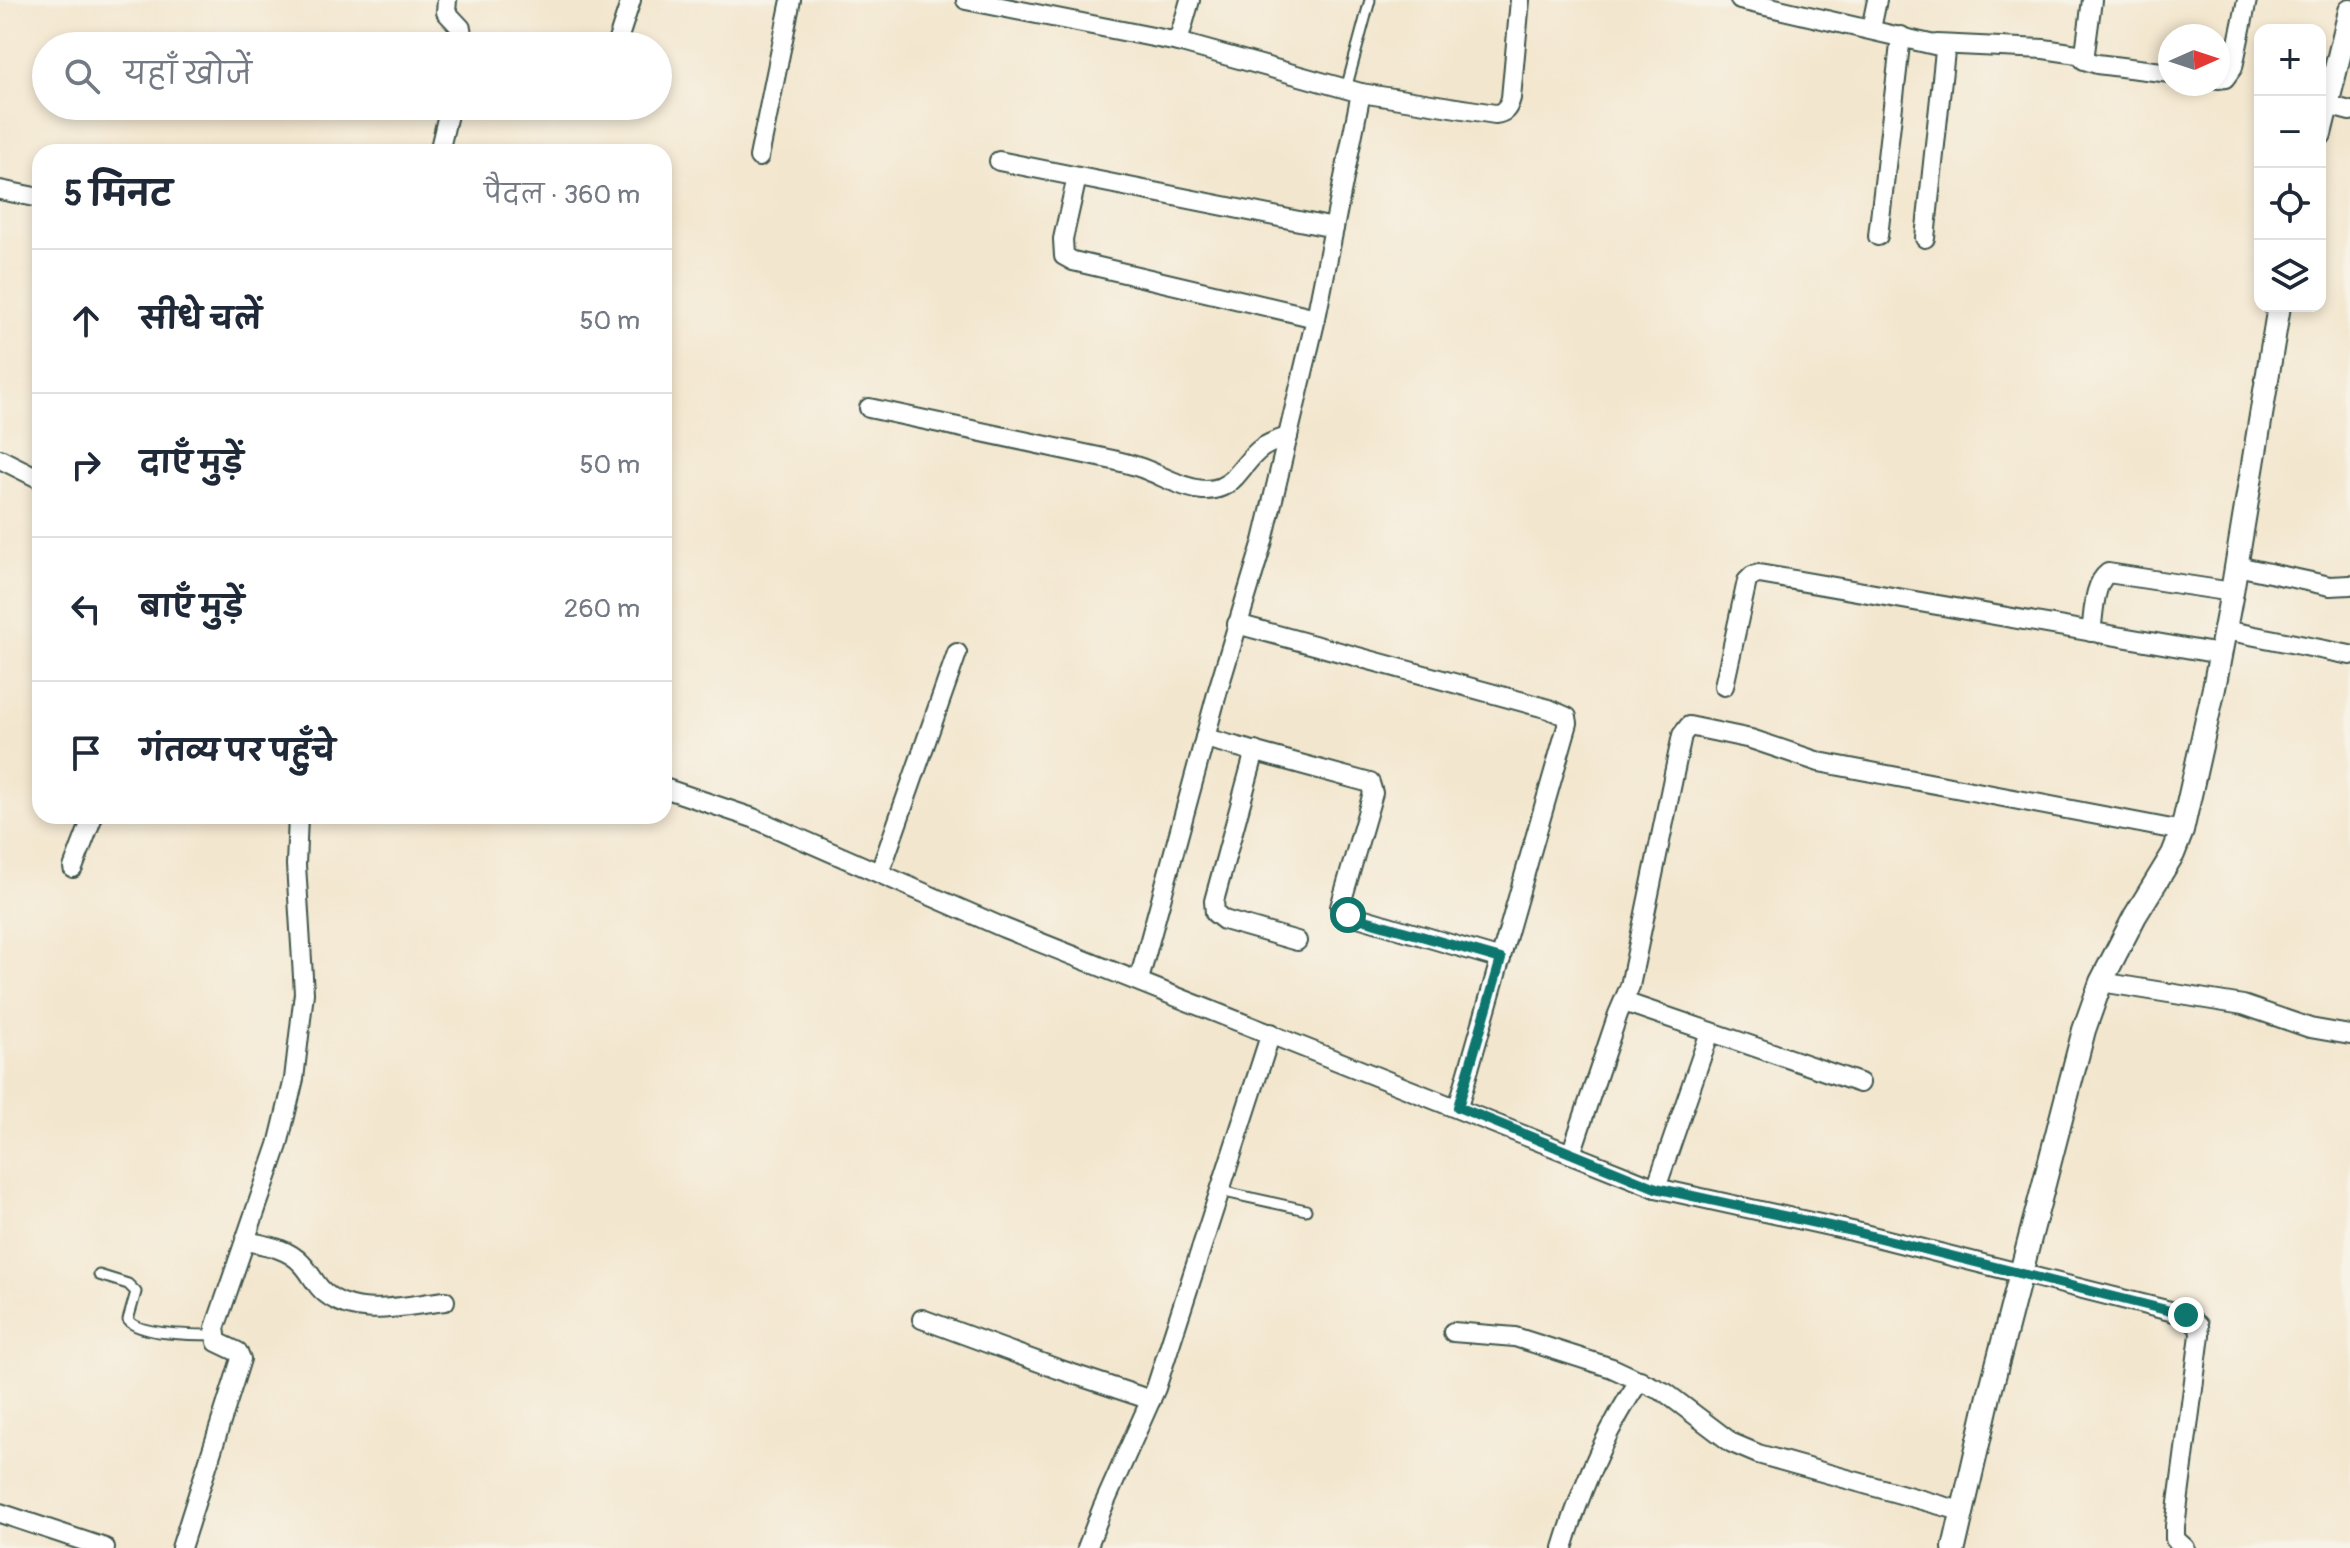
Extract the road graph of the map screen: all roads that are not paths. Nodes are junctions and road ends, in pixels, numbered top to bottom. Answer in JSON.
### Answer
{"nodes":[{"id":1,"x":447,"y":0,"type":"edge"},
{"id":2,"x":631,"y":0,"type":"edge"},
{"id":3,"x":791,"y":0,"type":"edge"},
{"id":4,"x":969,"y":0,"type":"edge"},
{"id":5,"x":1190,"y":0,"type":"edge"},
{"id":6,"x":1370,"y":0,"type":"edge"},
{"id":7,"x":1520,"y":0,"type":"edge"},
{"id":8,"x":1740,"y":0,"type":"edge"},
{"id":9,"x":1877,"y":0,"type":"edge"},
{"id":10,"x":2092,"y":0,"type":"edge"},
{"id":11,"x":2247,"y":0,"type":"edge"},
{"id":12,"x":2348,"y":24,"type":"edge"},
{"id":13,"x":1871,"y":29,"type":"junction"},
{"id":14,"x":462,"y":32,"type":"edge"},
{"id":15,"x":621,"y":32,"type":"edge"},
{"id":16,"x":1901,"y":36,"type":"junction"},
{"id":17,"x":1178,"y":42,"type":"junction"},
{"id":18,"x":1937,"y":44,"type":"junction"},
{"id":19,"x":2084,"y":55,"type":"junction"},
{"id":20,"x":2230,"y":71,"type":"edge"},
{"id":21,"x":2158,"y":72,"type":"edge"},
{"id":22,"x":1354,"y":91,"type":"junction"},
{"id":23,"x":2327,"y":105,"type":"junction"},
{"id":24,"x":2326,"y":109,"type":"edge"},
{"id":25,"x":2350,"y":111,"type":"edge"},
{"id":26,"x":447,"y":120,"type":"edge"},
{"id":27,"x":441,"y":144,"type":"edge"},
{"id":28,"x":759,"y":157,"type":"dead end"},
{"id":29,"x":999,"y":161,"type":"dead end"},
{"id":30,"x":1077,"y":177,"type":"junction"},
{"id":31,"x":0,"y":190,"type":"edge"},
{"id":32,"x":32,"y":196,"type":"edge"},
{"id":33,"x":1334,"y":228,"type":"junction"},
{"id":34,"x":1878,"y":236,"type":"dead end"},
{"id":35,"x":1925,"y":238,"type":"dead end"},
{"id":36,"x":2278,"y":312,"type":"edge"},
{"id":37,"x":1316,"y":318,"type":"junction"},
{"id":38,"x":869,"y":408,"type":"dead end"},
{"id":39,"x":1288,"y":437,"type":"junction"},
{"id":40,"x":0,"y":459,"type":"edge"},
{"id":41,"x":32,"y":475,"type":"edge"},
{"id":42,"x":2237,"y":566,"type":"junction"},
{"id":43,"x":2350,"y":585,"type":"edge"},
{"id":44,"x":2232,"y":592,"type":"junction"},
{"id":45,"x":1237,"y":624,"type":"junction"},
{"id":46,"x":2225,"y":630,"type":"junction"},
{"id":47,"x":2091,"y":632,"type":"junction"},
{"id":48,"x":957,"y":653,"type":"dead end"},
{"id":49,"x":2220,"y":654,"type":"junction"},
{"id":50,"x":2350,"y":655,"type":"edge"},
{"id":51,"x":1724,"y":686,"type":"dead end"},
{"id":52,"x":1205,"y":738,"type":"junction"},
{"id":53,"x":1255,"y":751,"type":"junction"},
{"id":54,"x":672,"y":791,"type":"edge"},
{"id":55,"x":90,"y":824,"type":"edge"},
{"id":56,"x":298,"y":824,"type":"edge"},
{"id":57,"x":2182,"y":831,"type":"junction"},
{"id":58,"x":73,"y":868,"type":"dead end"},
{"id":59,"x":880,"y":872,"type":"junction"},
{"id":60,"x":1297,"y":941,"type":"dead end"},
{"id":61,"x":1501,"y":959,"type":"junction"},
{"id":62,"x":1139,"y":980,"type":"junction"},
{"id":63,"x":2101,"y":982,"type":"junction"},
{"id":64,"x":1624,"y":1002,"type":"junction"},
{"id":65,"x":1710,"y":1032,"type":"junction"},
{"id":66,"x":1271,"y":1033,"type":"junction"},
{"id":67,"x":2350,"y":1035,"type":"edge"},
{"id":68,"x":1860,"y":1083,"type":"dead end"},
{"id":69,"x":1458,"y":1107,"type":"junction"},
{"id":70,"x":1571,"y":1154,"type":"junction"},
{"id":71,"x":1656,"y":1188,"type":"junction"},
{"id":72,"x":1218,"y":1191,"type":"junction"},
{"id":73,"x":1306,"y":1210,"type":"dead end"},
{"id":74,"x":246,"y":1241,"type":"junction"},
{"id":75,"x":2019,"y":1274,"type":"junction"},
{"id":76,"x":99,"y":1275,"type":"dead end"},
{"id":77,"x":445,"y":1301,"type":"dead end"},
{"id":78,"x":922,"y":1319,"type":"dead end"},
{"id":79,"x":1453,"y":1332,"type":"dead end"},
{"id":80,"x":215,"y":1335,"type":"junction"},
{"id":81,"x":1640,"y":1380,"type":"junction"},
{"id":82,"x":1151,"y":1400,"type":"junction"},
{"id":83,"x":1961,"y":1511,"type":"junction"},
{"id":84,"x":0,"y":1513,"type":"edge"},
{"id":85,"x":2176,"y":1545,"type":"edge"},
{"id":86,"x":105,"y":1548,"type":"edge"},
{"id":87,"x":181,"y":1548,"type":"edge"},
{"id":88,"x":1087,"y":1548,"type":"edge"},
{"id":89,"x":1563,"y":1548,"type":"edge"},
{"id":90,"x":1954,"y":1548,"type":"edge"}],
"edges":[{"from":1,"to":14,"type":"street"},
{"from":2,"to":15,"type":"street"},
{"from":3,"to":28,"type":"street"},
{"from":4,"to":17,"type":"street"},
{"from":5,"to":17,"type":"street"},
{"from":6,"to":22,"type":"lane"},
{"from":7,"to":22,"type":"street"},
{"from":8,"to":13,"type":"street"},
{"from":9,"to":13,"type":"street"},
{"from":10,"to":19,"type":"street"},
{"from":11,"to":20,"type":"street"},
{"from":12,"to":23,"type":"street"},
{"from":13,"to":16,"type":"street"},
{"from":16,"to":18,"type":"street"},
{"from":16,"to":34,"type":"street"},
{"from":17,"to":22,"type":"street"},
{"from":18,"to":19,"type":"street"},
{"from":18,"to":35,"type":"street"},
{"from":19,"to":21,"type":"street"},
{"from":22,"to":33,"type":"street"},
{"from":23,"to":24,"type":"street"},
{"from":23,"to":25,"type":"street"},
{"from":26,"to":27,"type":"street"},
{"from":29,"to":30,"type":"street"},
{"from":30,"to":33,"type":"street"},
{"from":30,"to":37,"type":"street"},
{"from":31,"to":32,"type":"street"},
{"from":33,"to":37,"type":"street"},
{"from":36,"to":42,"type":"street"},
{"from":37,"to":39,"type":"street"},
{"from":38,"to":39,"type":"street"},
{"from":39,"to":45,"type":"street"},
{"from":40,"to":41,"type":"street"},
{"from":42,"to":43,"type":"street"},
{"from":42,"to":44,"type":"street"},
{"from":44,"to":46,"type":"street"},
{"from":44,"to":47,"type":"street"},
{"from":45,"to":52,"type":"street"},
{"from":45,"to":61,"type":"street"},
{"from":46,"to":49,"type":"street"},
{"from":46,"to":50,"type":"street"},
{"from":47,"to":49,"type":"street"},
{"from":47,"to":51,"type":"street"},
{"from":48,"to":59,"type":"street"},
{"from":49,"to":57,"type":"street"},
{"from":52,"to":53,"type":"street"},
{"from":52,"to":62,"type":"street"},
{"from":53,"to":60,"type":"street"},
{"from":53,"to":61,"type":"street"},
{"from":54,"to":59,"type":"street"},
{"from":55,"to":58,"type":"street"},
{"from":56,"to":74,"type":"street"},
{"from":57,"to":63,"type":"street"},
{"from":57,"to":64,"type":"street"},
{"from":59,"to":62,"type":"street"},
{"from":61,"to":69,"type":"street"},
{"from":62,"to":66,"type":"street"},
{"from":63,"to":67,"type":"street"},
{"from":63,"to":75,"type":"street"},
{"from":64,"to":65,"type":"street"},
{"from":64,"to":70,"type":"street"},
{"from":65,"to":68,"type":"street"},
{"from":65,"to":71,"type":"street"},
{"from":66,"to":69,"type":"street"},
{"from":66,"to":72,"type":"street"},
{"from":69,"to":70,"type":"street"},
{"from":70,"to":71,"type":"street"},
{"from":71,"to":75,"type":"street"},
{"from":72,"to":73,"type":"lane"},
{"from":72,"to":82,"type":"street"},
{"from":74,"to":77,"type":"street"},
{"from":74,"to":80,"type":"street"},
{"from":75,"to":83,"type":"street"},
{"from":75,"to":85,"type":"street"},
{"from":76,"to":80,"type":"lane"},
{"from":78,"to":82,"type":"street"},
{"from":79,"to":81,"type":"street"},
{"from":80,"to":87,"type":"street"},
{"from":81,"to":83,"type":"street"},
{"from":81,"to":89,"type":"street"},
{"from":82,"to":88,"type":"street"},
{"from":83,"to":90,"type":"street"},
{"from":84,"to":86,"type":"street"}]}
